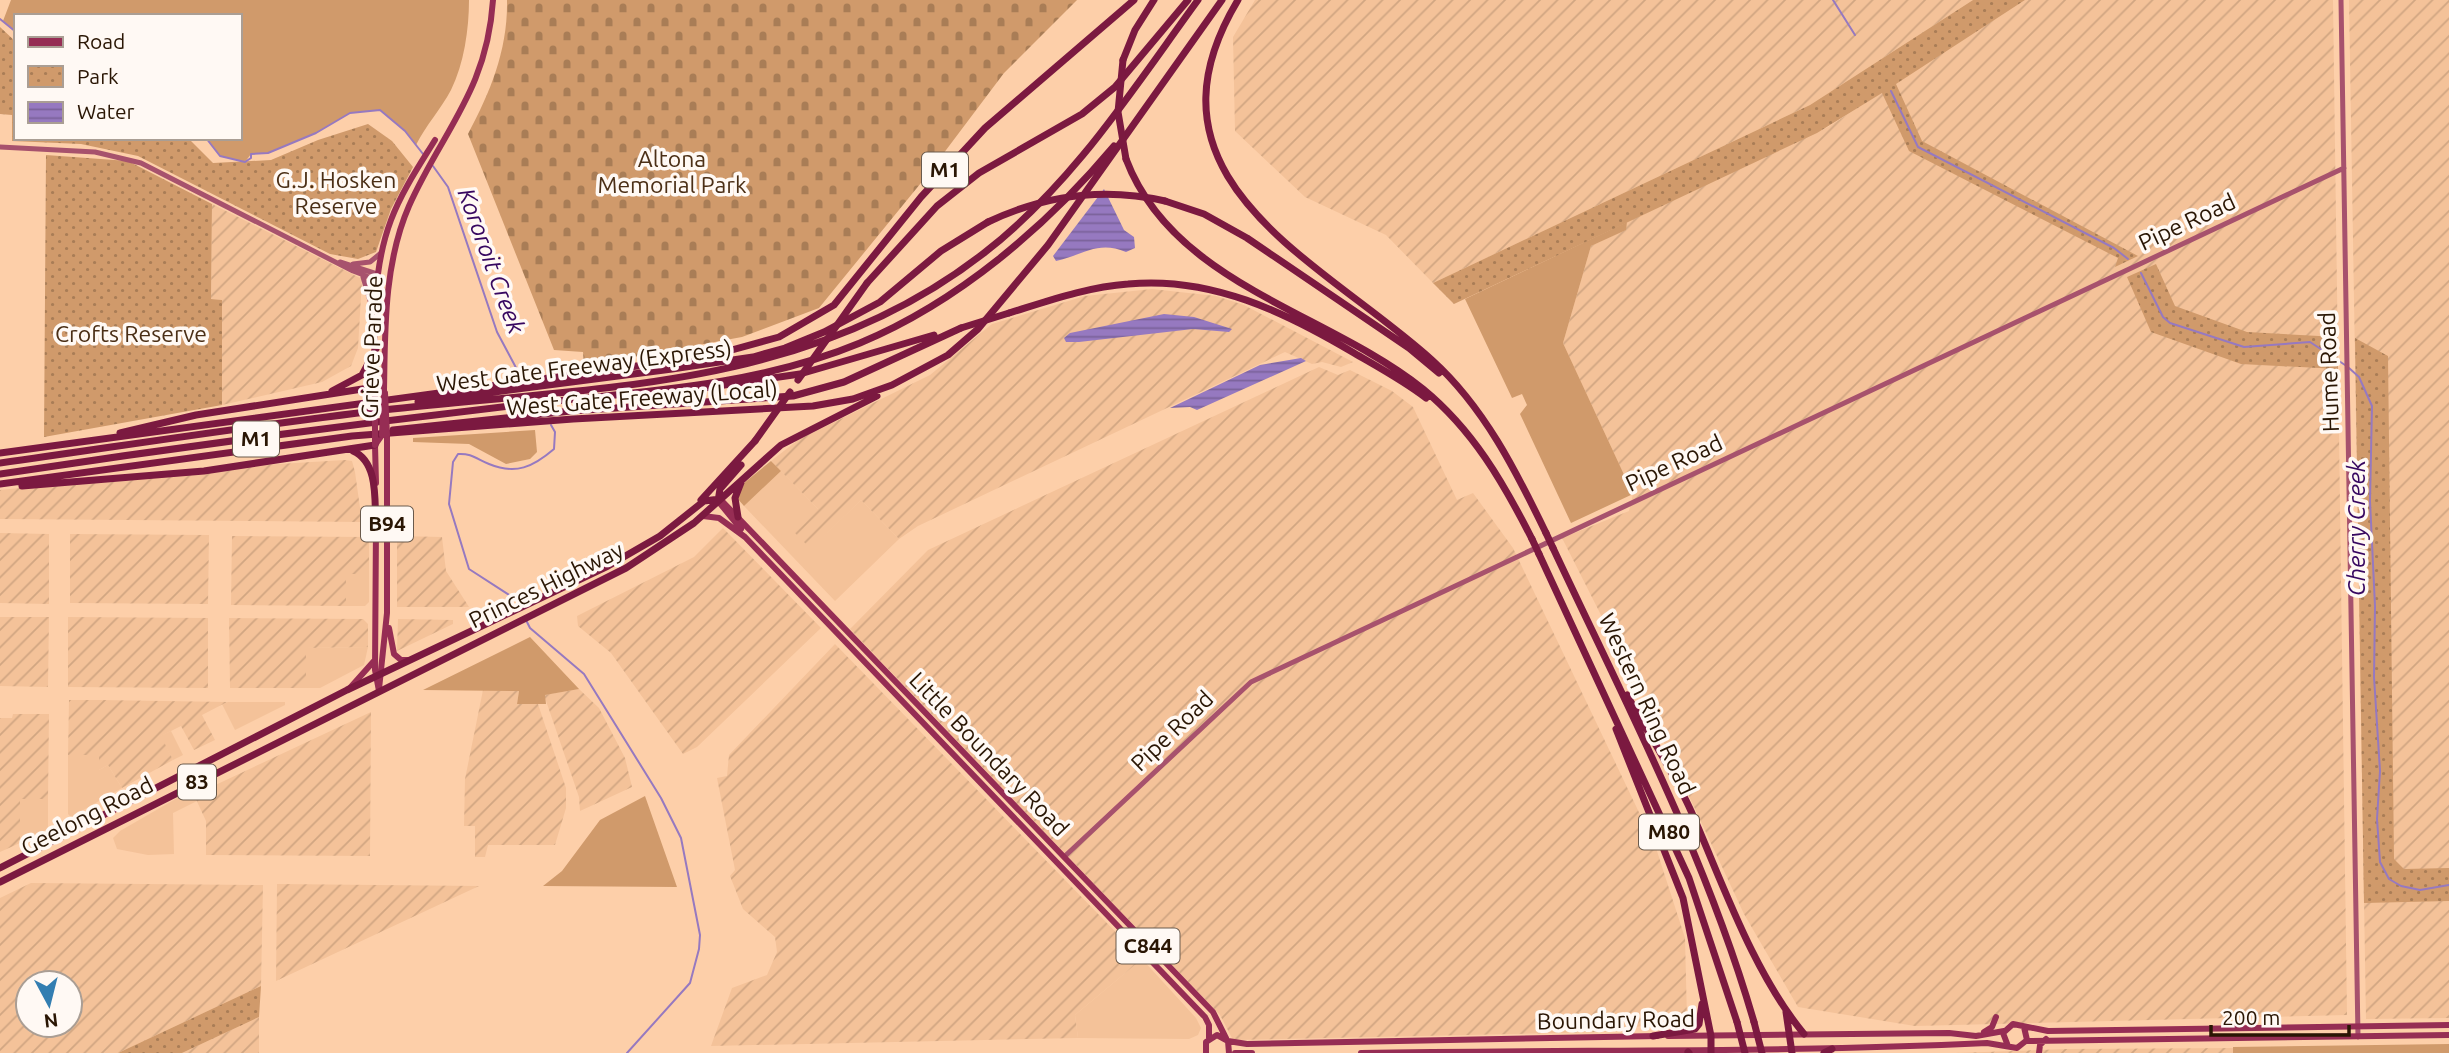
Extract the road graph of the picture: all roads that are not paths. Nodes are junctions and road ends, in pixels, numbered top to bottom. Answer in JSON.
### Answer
{"nodes":[{"id":1,"x":493,"y":0,"type":"edge"},
{"id":2,"x":1134,"y":0,"type":"edge"},
{"id":3,"x":1154,"y":0,"type":"edge"},
{"id":4,"x":1188,"y":0,"type":"edge"},
{"id":5,"x":1198,"y":0,"type":"edge"},
{"id":6,"x":1222,"y":0,"type":"edge"},
{"id":7,"x":1238,"y":0,"type":"edge"},
{"id":8,"x":2341,"y":0,"type":"edge"},
{"id":9,"x":1155,"y":98,"type":"junction"},
{"id":10,"x":435,"y":140,"type":"dead end"},
{"id":11,"x":0,"y":147,"type":"edge"},
{"id":12,"x":2344,"y":168,"type":"junction"},
{"id":13,"x":381,"y":253,"type":"junction"},
{"id":14,"x":331,"y":259,"type":"junction"},
{"id":15,"x":350,"y":265,"type":"junction"},
{"id":16,"x":363,"y":277,"type":"junction"},
{"id":17,"x":377,"y":277,"type":"junction"},
{"id":18,"x":389,"y":280,"type":"junction"},
{"id":19,"x":376,"y":319,"type":"junction"},
{"id":20,"x":961,"y":328,"type":"junction"},
{"id":21,"x":376,"y":349,"type":"junction"},
{"id":22,"x":948,"y":355,"type":"junction"},
{"id":23,"x":738,"y":360,"type":"junction"},
{"id":24,"x":592,"y":372,"type":"junction"},
{"id":25,"x":552,"y":380,"type":"junction"},
{"id":26,"x":375,"y":390,"type":"junction"},
{"id":27,"x":505,"y":390,"type":"junction"},
{"id":28,"x":384,"y":391,"type":"junction"},
{"id":29,"x":645,"y":393,"type":"junction"},
{"id":30,"x":308,"y":399,"type":"junction"},
{"id":31,"x":572,"y":415,"type":"junction"},
{"id":32,"x":1484,"y":423,"type":"junction"},
{"id":33,"x":1470,"y":434,"type":"junction"},
{"id":34,"x":384,"y":435,"type":"junction"},
{"id":35,"x":352,"y":436,"type":"junction"},
{"id":36,"x":96,"y":440,"type":"junction"},
{"id":37,"x":755,"y":440,"type":"junction"},
{"id":38,"x":375,"y":445,"type":"junction"},
{"id":39,"x":352,"y":450,"type":"junction"},
{"id":40,"x":0,"y":453,"type":"edge"},
{"id":41,"x":0,"y":463,"type":"edge"},
{"id":42,"x":0,"y":474,"type":"edge"},
{"id":43,"x":744,"y":476,"type":"junction"},
{"id":44,"x":0,"y":486,"type":"edge"},
{"id":45,"x":719,"y":499,"type":"junction"},
{"id":46,"x":689,"y":514,"type":"junction"},
{"id":47,"x":701,"y":516,"type":"junction"},
{"id":48,"x":738,"y":517,"type":"junction"},
{"id":49,"x":376,"y":529,"type":"junction"},
{"id":50,"x":387,"y":529,"type":"junction"},
{"id":51,"x":660,"y":536,"type":"junction"},
{"id":52,"x":745,"y":537,"type":"junction"},
{"id":53,"x":670,"y":541,"type":"junction"},
{"id":54,"x":376,"y":612,"type":"junction"},
{"id":55,"x":387,"y":612,"type":"junction"},
{"id":56,"x":375,"y":658,"type":"junction"},
{"id":57,"x":410,"y":660,"type":"junction"},
{"id":58,"x":1606,"y":661,"type":"junction"},
{"id":59,"x":379,"y":675,"type":"junction"},
{"id":60,"x":1599,"y":686,"type":"junction"},
{"id":61,"x":348,"y":691,"type":"junction"},
{"id":62,"x":379,"y":691,"type":"junction"},
{"id":63,"x":65,"y":836,"type":"junction"},
{"id":64,"x":72,"y":846,"type":"junction"},
{"id":65,"x":1064,"y":857,"type":"junction"},
{"id":66,"x":1055,"y":860,"type":"junction"},
{"id":67,"x":1062,"y":867,"type":"junction"},
{"id":68,"x":0,"y":868,"type":"edge"},
{"id":69,"x":0,"y":882,"type":"edge"},
{"id":70,"x":1702,"y":989,"type":"junction"},
{"id":71,"x":1777,"y":993,"type":"junction"},
{"id":72,"x":1996,"y":1017,"type":"dead end"},
{"id":73,"x":2449,"y":1025,"type":"edge"},
{"id":74,"x":2358,"y":1026,"type":"junction"},
{"id":75,"x":2024,"y":1027,"type":"junction"},
{"id":76,"x":2004,"y":1031,"type":"junction"},
{"id":77,"x":1790,"y":1034,"type":"junction"},
{"id":78,"x":1804,"y":1034,"type":"junction"},
{"id":79,"x":2449,"y":1035,"type":"edge"},
{"id":80,"x":1711,"y":1036,"type":"junction"},
{"id":81,"x":1976,"y":1036,"type":"junction"},
{"id":82,"x":1653,"y":1037,"type":"junction"},
{"id":83,"x":2358,"y":1037,"type":"junction"},
{"id":84,"x":1209,"y":1038,"type":"junction"},
{"id":85,"x":2048,"y":1038,"type":"junction"},
{"id":86,"x":1227,"y":1039,"type":"junction"},
{"id":87,"x":1432,"y":1041,"type":"junction"},
{"id":88,"x":1457,"y":1041,"type":"junction"},
{"id":89,"x":2027,"y":1041,"type":"junction"},
{"id":90,"x":2008,"y":1046,"type":"junction"},
{"id":91,"x":1832,"y":1049,"type":"junction"},
{"id":92,"x":1602,"y":1051,"type":"edge"},
{"id":93,"x":1689,"y":1052,"type":"edge"},
{"id":94,"x":1711,"y":1052,"type":"edge"},
{"id":95,"x":1791,"y":1052,"type":"edge"},
{"id":96,"x":1206,"y":1053,"type":"edge"},
{"id":97,"x":1229,"y":1053,"type":"edge"},
{"id":98,"x":1235,"y":1053,"type":"edge"},
{"id":99,"x":1252,"y":1053,"type":"edge"},
{"id":100,"x":1361,"y":1053,"type":"edge"},
{"id":101,"x":1745,"y":1053,"type":"edge"},
{"id":102,"x":1762,"y":1053,"type":"edge"},
{"id":103,"x":1824,"y":1053,"type":"edge"},
{"id":104,"x":2039,"y":1053,"type":"edge"}],
"edges":[{"from":1,"to":18,"type":"main road","name":"Grieve Parade","number":"B94"},
{"from":2,"to":24,"type":"highway","number":"M1"},
{"from":3,"to":33,"type":"highway","bridge":true},
{"from":4,"to":37,"type":"highway","bridge":true},
{"from":5,"to":27,"type":"highway","name":"West Gate Freeway (Express)","number":"M1"},
{"from":6,"to":9,"type":"highway","number":"M1"},
{"from":7,"to":32,"type":"highway"},
{"from":8,"to":12,"type":"street","name":"Hume Road"},
{"from":9,"to":22,"type":"highway","name":"West Gate Freeway (Local)","number":"M1"},
{"from":9,"to":29,"type":"highway","name":"West Gate Freeway (Express)","number":"M1"},
{"from":10,"to":13,"type":"main road","name":"Grieve Parade","number":"B94"},
{"from":11,"to":14,"type":"street"},
{"from":12,"to":65,"type":"street","name":"Pipe Road"},
{"from":12,"to":74,"type":"street","name":"Hume Road"},
{"from":13,"to":15,"type":"street"},
{"from":13,"to":17,"type":"main road","name":"Grieve Parade","number":"B94"},
{"from":14,"to":15,"type":"street"},
{"from":14,"to":16,"type":"street"},
{"from":15,"to":17,"type":"street"},
{"from":16,"to":17,"type":"street"},
{"from":16,"to":19,"type":"street"},
{"from":17,"to":18,"type":"main road"},
{"from":17,"to":19,"type":"main road","name":"Grieve Parade","number":"B94"},
{"from":18,"to":28,"type":"main road","name":"Grieve Parade","number":"B94"},
{"from":19,"to":21,"type":"main road","name":"Grieve Parade","number":"B94"},
{"from":20,"to":29,"type":"highway"},
{"from":20,"to":31,"type":"highway"},
{"from":20,"to":33,"type":"highway","bridge":true},
{"from":21,"to":26,"type":"main road","name":"Grieve Parade","number":"B94"},
{"from":21,"to":30,"type":"highway"},
{"from":22,"to":31,"type":"highway","name":"West Gate Freeway (Local)","number":"M1"},
{"from":22,"to":43,"type":"highway"},
{"from":23,"to":24,"type":"highway"},
{"from":23,"to":25,"type":"highway"},
{"from":23,"to":32,"type":"highway","bridge":true},
{"from":24,"to":25,"type":"highway","name":"West Gate Freeway (Local)","number":"M1"},
{"from":25,"to":27,"type":"highway","name":"West Gate Freeway (Local)","number":"M1"},
{"from":26,"to":28,"type":"main road"},
{"from":26,"to":30,"type":"highway"},
{"from":26,"to":38,"type":"main road","name":"Grieve Parade","number":"B94","bridge":true},
{"from":27,"to":36,"type":"highway","name":"West Gate Freeway (Local)","number":"M1"},
{"from":27,"to":41,"type":"highway","name":"West Gate Freeway (Express)","number":"M1"},
{"from":28,"to":34,"type":"main road","name":"Grieve Parade","number":"B94","bridge":true},
{"from":29,"to":42,"type":"highway","name":"West Gate Freeway (Express)","number":"M1"},
{"from":30,"to":36,"type":"highway"},
{"from":31,"to":35,"type":"highway","name":"West Gate Freeway (Local)","number":"M1"},
{"from":31,"to":35,"type":"highway"},
{"from":32,"to":58,"type":"highway","name":"Western Ring Road","number":"M80","bridge":true},
{"from":33,"to":60,"type":"highway","name":"Western Ring Road","number":"M80","bridge":true},
{"from":34,"to":38,"type":"main road"},
{"from":34,"to":50,"type":"main road","name":"Grieve Parade","number":"B94"},
{"from":35,"to":44,"type":"highway","name":"West Gate Freeway (Local)","number":"M1"},
{"from":36,"to":40,"type":"highway","name":"West Gate Freeway (Local)","number":"M1"},
{"from":37,"to":45,"type":"highway"},
{"from":37,"to":46,"type":"highway"},
{"from":38,"to":39,"type":"highway"},
{"from":38,"to":49,"type":"main road","name":"Grieve Parade","number":"B94"},
{"from":39,"to":44,"type":"highway"},
{"from":39,"to":49,"type":"highway"},
{"from":43,"to":45,"type":"highway"},
{"from":43,"to":48,"type":"highway"},
{"from":45,"to":46,"type":"highway"},
{"from":45,"to":47,"type":"highway","name":"Princes Highway","number":"83"},
{"from":45,"to":48,"type":"main road","name":"Little Boundary Road","number":"C844"},
{"from":45,"to":52,"type":"main road"},
{"from":46,"to":51,"type":"highway","name":"Princes Highway","number":"83"},
{"from":47,"to":52,"type":"main road","name":"Little Boundary Road"},
{"from":47,"to":53,"type":"highway","name":"Princes Highway","number":"83"},
{"from":48,"to":65,"type":"main road","name":"Little Boundary Road","number":"C844"},
{"from":49,"to":50,"type":"main road"},
{"from":49,"to":54,"type":"main road","name":"Grieve Parade","number":"B94"},
{"from":50,"to":55,"type":"main road","name":"Grieve Parade","number":"B94"},
{"from":51,"to":53,"type":"highway"},
{"from":51,"to":57,"type":"highway","name":"Princes Highway","number":"83"},
{"from":52,"to":66,"type":"main road","name":"Little Boundary Road","number":"C844"},
{"from":53,"to":62,"type":"highway","name":"Princes Highway","number":"83"},
{"from":54,"to":55,"type":"main road"},
{"from":54,"to":56,"type":"main road","name":"Grieve Parade","number":"B94"},
{"from":55,"to":57,"type":"main road"},
{"from":55,"to":59,"type":"main road","name":"Grieve Parade","number":"B94"},
{"from":56,"to":59,"type":"main road","name":"Grieve Parade","number":"B94"},
{"from":56,"to":61,"type":"main road"},
{"from":57,"to":59,"type":"highway","name":"Princes Highway","number":"83"},
{"from":58,"to":71,"type":"highway"},
{"from":58,"to":102,"type":"highway","name":"Western Ring Road","number":"M80","bridge":true},
{"from":59,"to":61,"type":"highway","name":"Geelong Road","number":"83"},
{"from":59,"to":62,"type":"main road"},
{"from":60,"to":70,"type":"highway"},
{"from":60,"to":101,"type":"highway","name":"Western Ring Road","number":"M80","bridge":true},
{"from":61,"to":63,"type":"highway","name":"Geelong Road","number":"83"},
{"from":62,"to":64,"type":"highway","name":"Geelong Road","number":"83"},
{"from":63,"to":64,"type":"highway"},
{"from":63,"to":68,"type":"highway","name":"Geelong Road","number":"83"},
{"from":64,"to":69,"type":"highway","name":"Geelong Road","number":"83"},
{"from":65,"to":66,"type":"main road"},
{"from":65,"to":67,"type":"main road"},
{"from":65,"to":86,"type":"main road","name":"Little Boundary Road","number":"C844"},
{"from":66,"to":67,"type":"main road","name":"Little Boundary Road","number":"C844"},
{"from":67,"to":84,"type":"main road","name":"Little Boundary Road","number":"C844"},
{"from":70,"to":80,"type":"highway"},
{"from":70,"to":82,"type":"highway"},
{"from":71,"to":77,"type":"highway"},
{"from":71,"to":78,"type":"highway"},
{"from":72,"to":81,"type":"main road"},
{"from":73,"to":74,"type":"main road"},
{"from":74,"to":75,"type":"main road"},
{"from":74,"to":83,"type":"street","name":"Hume Road"},
{"from":75,"to":76,"type":"main road"},
{"from":75,"to":89,"type":"main road"},
{"from":76,"to":81,"type":"main road","name":"Boundary Road"},
{"from":76,"to":90,"type":"main road"},
{"from":77,"to":78,"type":"main road","name":"Boundary Road"},
{"from":77,"to":80,"type":"main road","name":"Boundary Road"},
{"from":77,"to":95,"type":"highway"},
{"from":78,"to":81,"type":"main road","name":"Boundary Road"},
{"from":79,"to":83,"type":"main road"},
{"from":80,"to":82,"type":"main road","name":"Boundary Road"},
{"from":80,"to":94,"type":"highway"},
{"from":82,"to":88,"type":"main road","name":"Boundary Road"},
{"from":83,"to":85,"type":"main road"},
{"from":84,"to":86,"type":"main road","name":"Boundary Road"},
{"from":84,"to":96,"type":"main road"},
{"from":85,"to":89,"type":"main road"},
{"from":85,"to":104,"type":"main road"},
{"from":86,"to":87,"type":"main road","name":"Boundary Road"},
{"from":86,"to":97,"type":"main road"},
{"from":87,"to":88,"type":"main road","name":"Boundary Road"},
{"from":87,"to":88,"type":"main road"},
{"from":89,"to":90,"type":"main road"},
{"from":90,"to":91,"type":"main road","name":"Boundary Road"},
{"from":91,"to":95,"type":"main road","name":"Boundary Road"},
{"from":91,"to":103,"type":"highway"},
{"from":92,"to":93,"type":"main road","name":"Boundary Road"},
{"from":92,"to":100,"type":"main road","name":"Boundary Road"},
{"from":93,"to":94,"type":"main road","name":"Boundary Road"},
{"from":94,"to":95,"type":"main road","name":"Boundary Road"},
{"from":98,"to":99,"type":"main road"}]}
